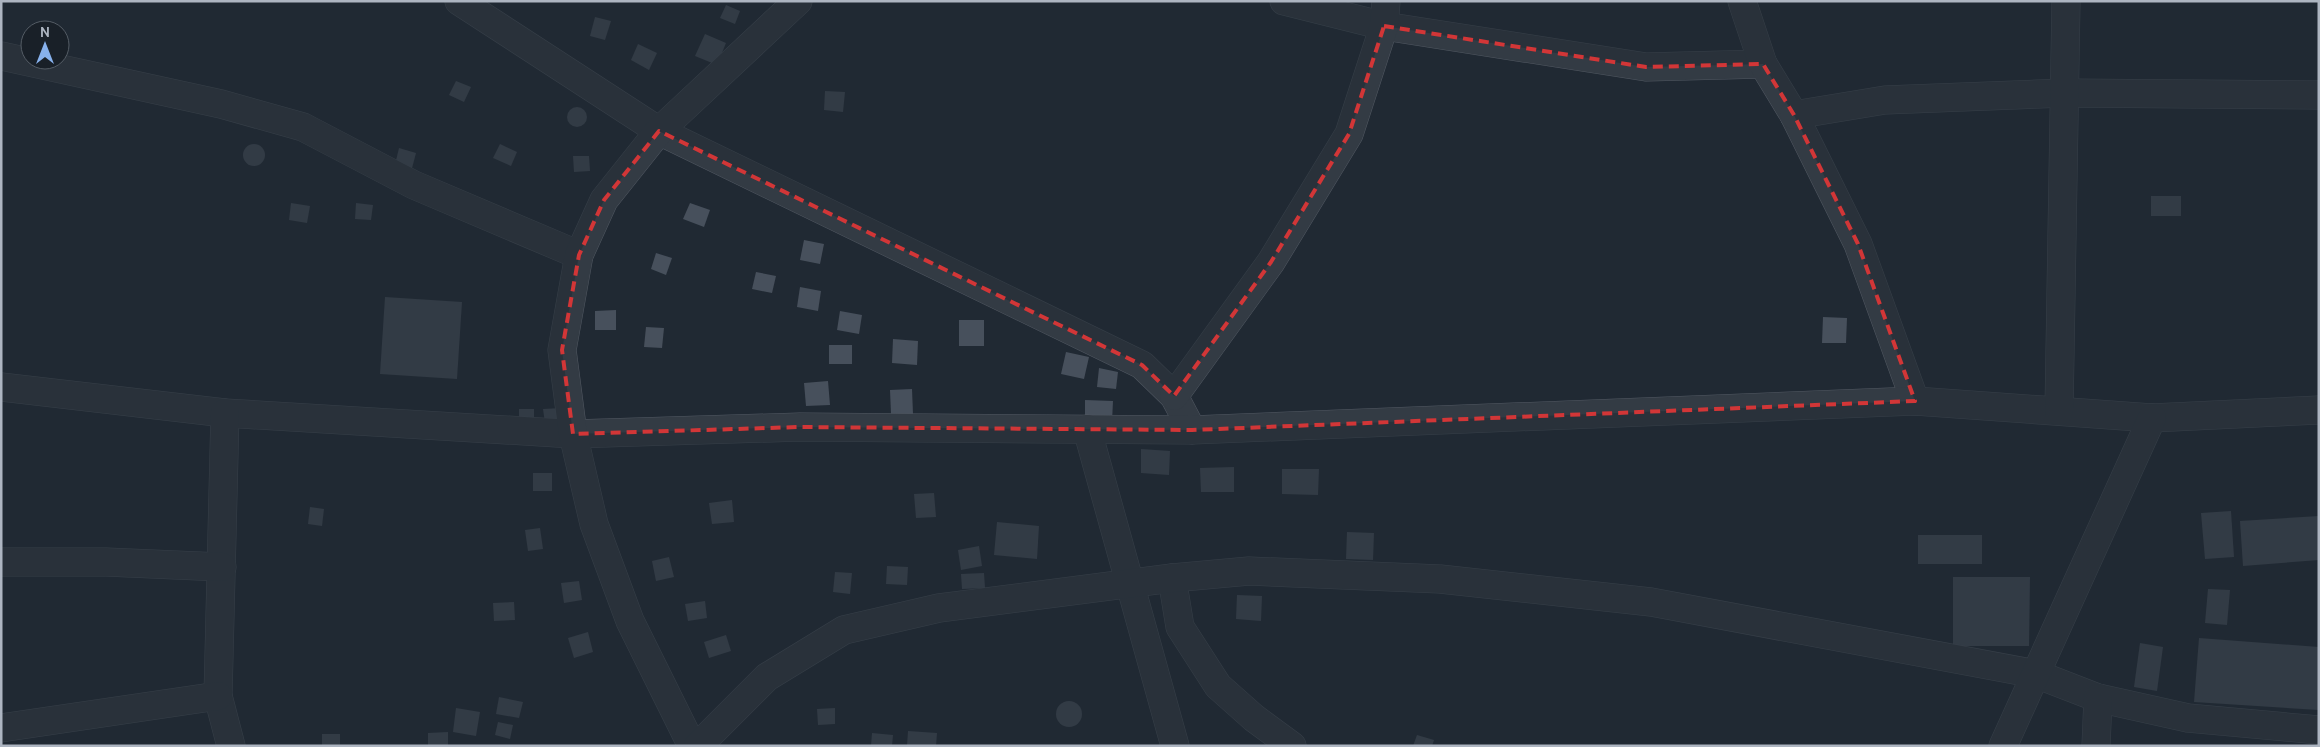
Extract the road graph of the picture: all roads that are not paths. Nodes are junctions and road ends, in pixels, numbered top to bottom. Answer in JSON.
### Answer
{"nodes":[{"id":1,"x":459,"y":1,"type":"edge"},
{"id":2,"x":798,"y":1,"type":"edge"},
{"id":3,"x":1284,"y":1,"type":"edge"},
{"id":4,"x":1742,"y":1,"type":"edge"},
{"id":5,"x":2066,"y":1,"type":"edge"},
{"id":6,"x":1385,"y":13,"type":"edge"},
{"id":7,"x":1,"y":56,"type":"edge"},
{"id":8,"x":1762,"y":64,"type":"junction"},
{"id":9,"x":2065,"y":94,"type":"junction"},
{"id":10,"x":2319,"y":95,"type":"edge"},
{"id":11,"x":1794,"y":115,"type":"junction"},
{"id":12,"x":659,"y":131,"type":"junction"},
{"id":13,"x":580,"y":255,"type":"junction"},
{"id":14,"x":1,"y":387,"type":"edge"},
{"id":15,"x":1174,"y":396,"type":"junction"},
{"id":16,"x":1914,"y":402,"type":"junction"},
{"id":17,"x":2319,"y":410,"type":"edge"},
{"id":18,"x":2059,"y":411,"type":"junction"},
{"id":19,"x":225,"y":413,"type":"junction"},
{"id":20,"x":2152,"y":418,"type":"junction"},
{"id":21,"x":1087,"y":429,"type":"junction"},
{"id":22,"x":1192,"y":430,"type":"junction"},
{"id":23,"x":573,"y":434,"type":"junction"},
{"id":24,"x":1,"y":562,"type":"edge"},
{"id":25,"x":222,"y":567,"type":"junction"},
{"id":26,"x":1172,"y":578,"type":"junction"},
{"id":27,"x":1130,"y":584,"type":"junction"},
{"id":28,"x":2036,"y":674,"type":"junction"},
{"id":29,"x":218,"y":696,"type":"junction"},
{"id":30,"x":2098,"y":698,"type":"junction"},
{"id":31,"x":1,"y":728,"type":"edge"},
{"id":32,"x":2319,"y":730,"type":"edge"},
{"id":33,"x":231,"y":746,"type":"edge"},
{"id":34,"x":692,"y":746,"type":"edge"},
{"id":35,"x":698,"y":746,"type":"edge"},
{"id":36,"x":1175,"y":746,"type":"edge"},
{"id":37,"x":1292,"y":746,"type":"edge"},
{"id":38,"x":2003,"y":746,"type":"edge"},
{"id":39,"x":2096,"y":746,"type":"edge"}],
"edges":[{"from":1,"to":12,"type":"street"},
{"from":2,"to":12,"type":"street"},
{"from":3,"to":6,"type":"street"},
{"from":4,"to":8,"type":"street"},
{"from":5,"to":9,"type":"street"},
{"from":6,"to":8,"type":"street"},
{"from":6,"to":15,"type":"street"},
{"from":7,"to":13,"type":"street"},
{"from":8,"to":11,"type":"street"},
{"from":9,"to":10,"type":"street"},
{"from":9,"to":11,"type":"street"},
{"from":9,"to":18,"type":"street"},
{"from":11,"to":16,"type":"street"},
{"from":12,"to":13,"type":"street"},
{"from":12,"to":15,"type":"street"},
{"from":13,"to":23,"type":"street"},
{"from":14,"to":19,"type":"street"},
{"from":15,"to":22,"type":"street"},
{"from":16,"to":18,"type":"street"},
{"from":16,"to":22,"type":"street"},
{"from":17,"to":20,"type":"street"},
{"from":18,"to":20,"type":"street"},
{"from":19,"to":23,"type":"street"},
{"from":19,"to":25,"type":"street"},
{"from":20,"to":28,"type":"street"},
{"from":21,"to":22,"type":"street"},
{"from":21,"to":23,"type":"street"},
{"from":21,"to":27,"type":"street"},
{"from":23,"to":34,"type":"street"},
{"from":24,"to":25,"type":"street"},
{"from":25,"to":29,"type":"street"},
{"from":26,"to":27,"type":"street"},
{"from":26,"to":28,"type":"street"},
{"from":26,"to":37,"type":"street"},
{"from":27,"to":35,"type":"street"},
{"from":27,"to":36,"type":"street"},
{"from":28,"to":30,"type":"street"},
{"from":28,"to":38,"type":"street"},
{"from":29,"to":31,"type":"street"},
{"from":29,"to":33,"type":"street"},
{"from":30,"to":32,"type":"street"},
{"from":30,"to":39,"type":"street"}]}
